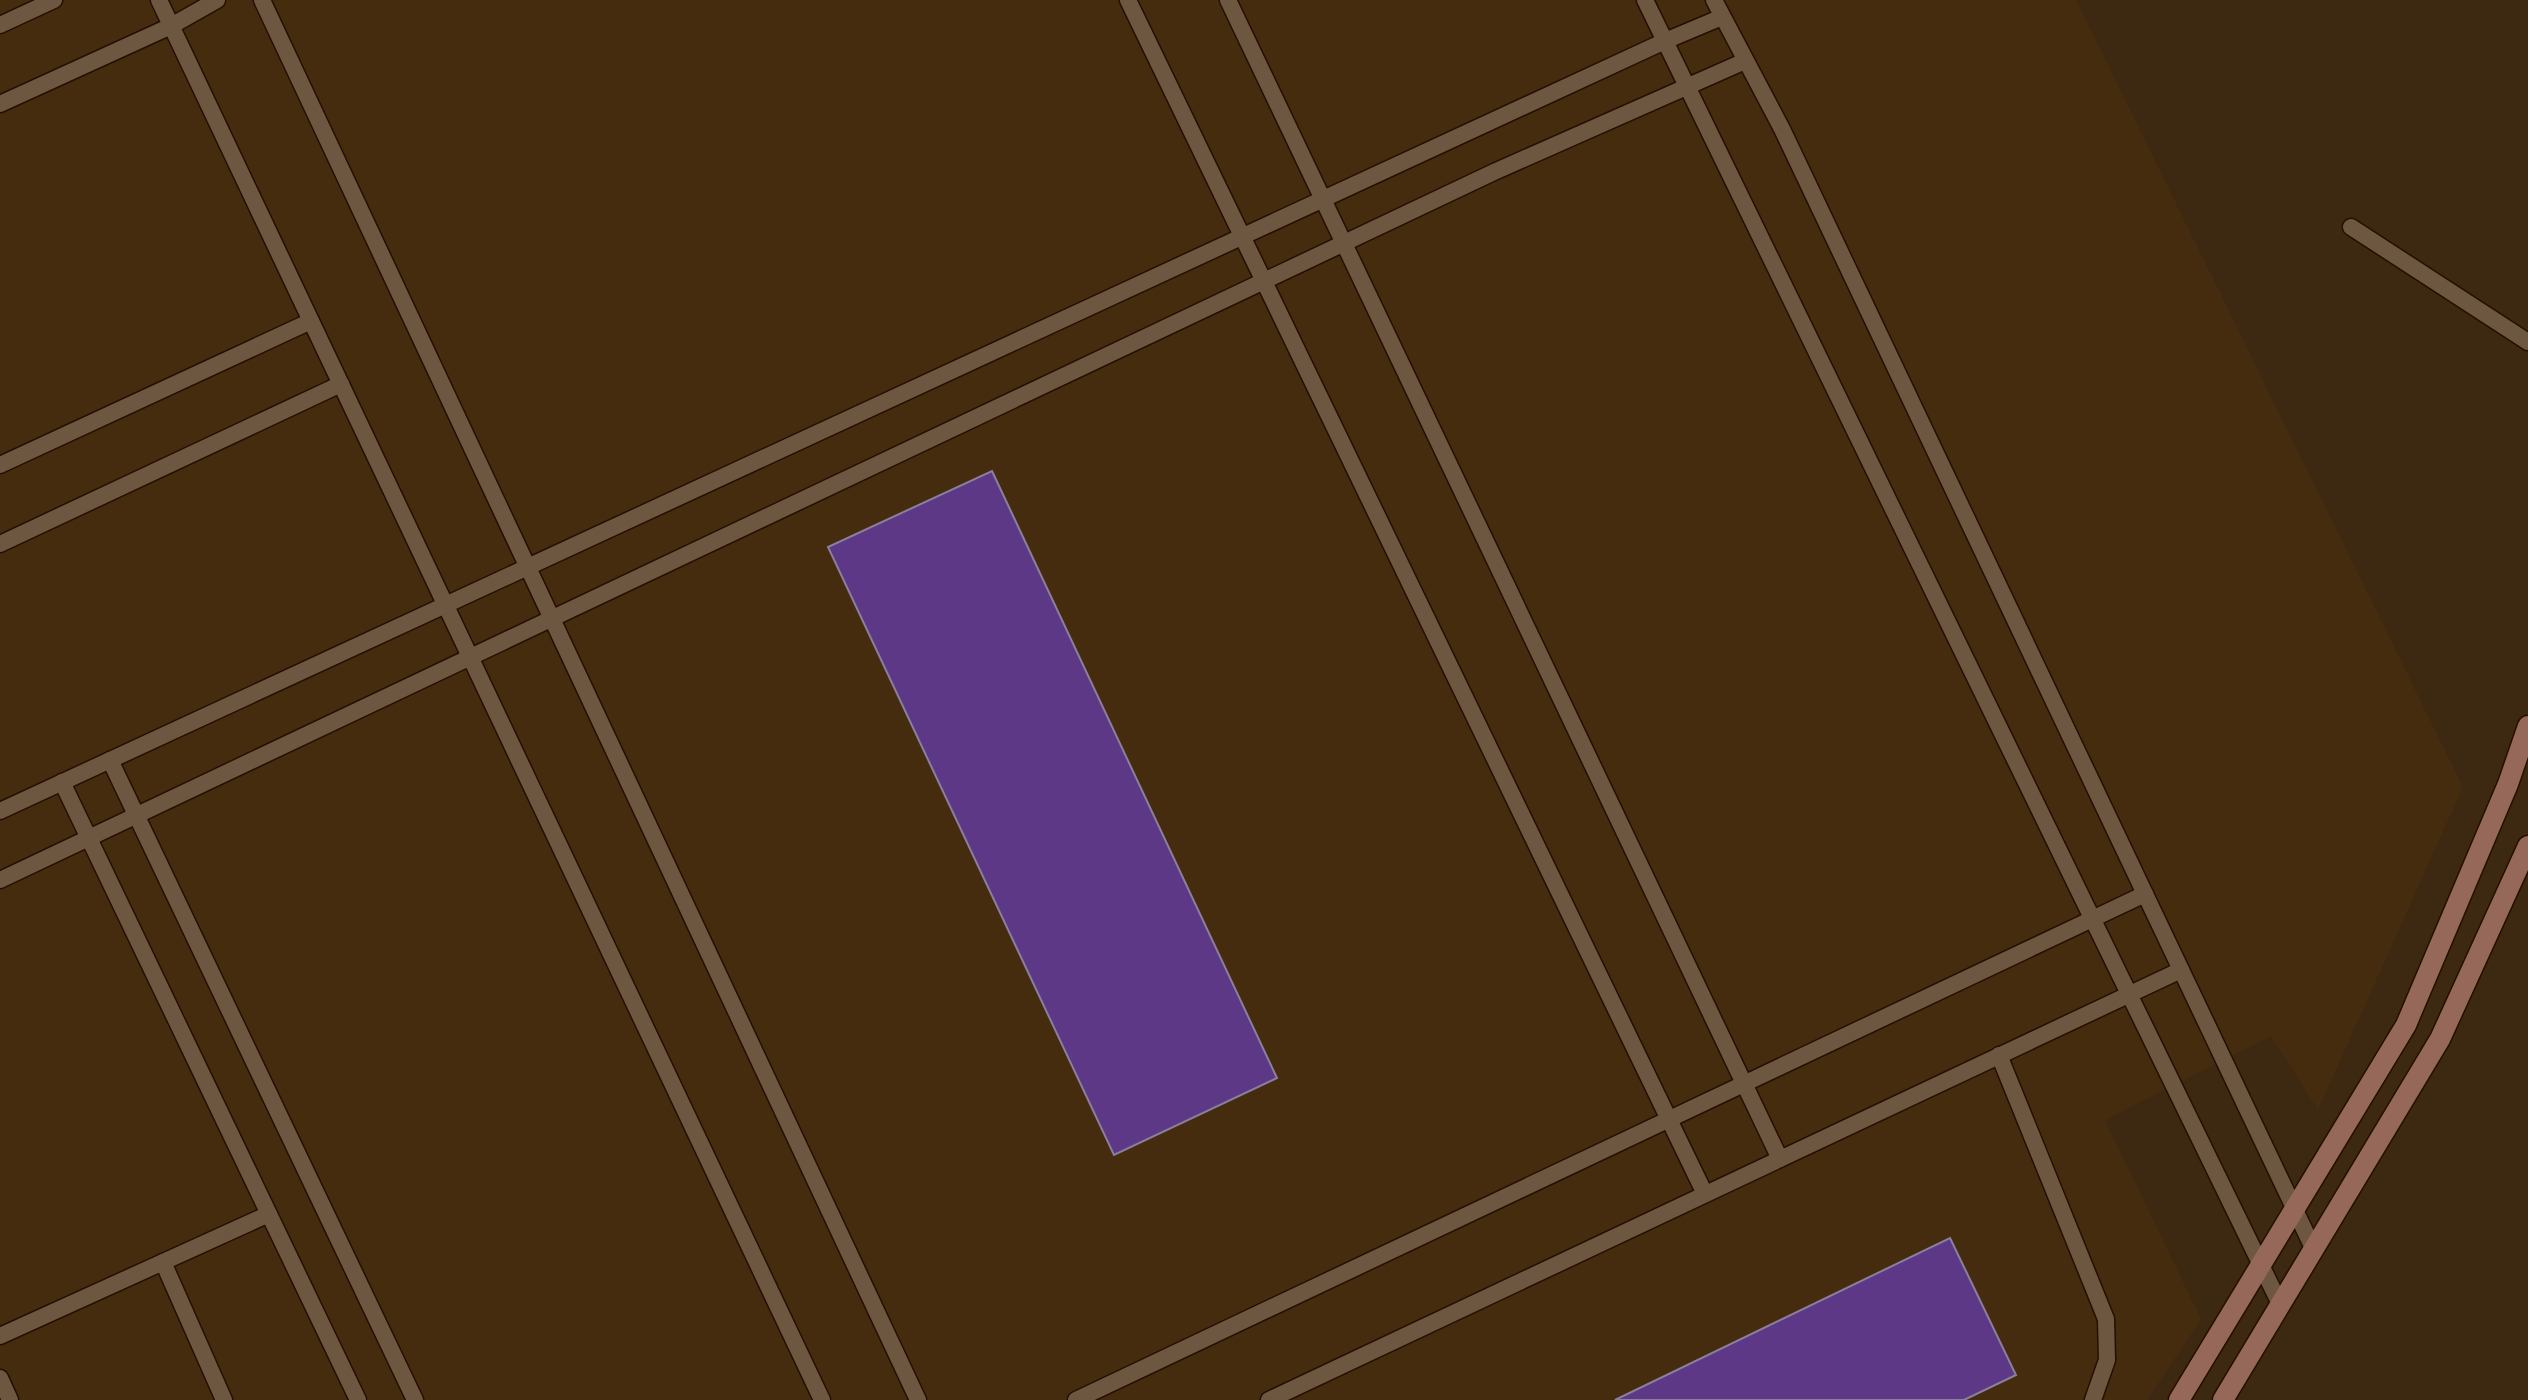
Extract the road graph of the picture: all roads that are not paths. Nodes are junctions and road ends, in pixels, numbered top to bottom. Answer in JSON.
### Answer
{"nodes":[{"id":1,"x":54,"y":0,"type":"edge"},
{"id":2,"x":159,"y":0,"type":"edge"},
{"id":3,"x":217,"y":0,"type":"edge"},
{"id":4,"x":262,"y":0,"type":"edge"},
{"id":5,"x":1128,"y":0,"type":"edge"},
{"id":6,"x":1228,"y":0,"type":"edge"},
{"id":7,"x":1645,"y":0,"type":"edge"},
{"id":8,"x":1714,"y":0,"type":"edge"},
{"id":9,"x":1722,"y":17,"type":"junction"},
{"id":10,"x":0,"y":25,"type":"edge"},
{"id":11,"x":171,"y":26,"type":"junction"},
{"id":12,"x":1665,"y":41,"type":"junction"},
{"id":13,"x":1745,"y":61,"type":"junction"},
{"id":14,"x":1686,"y":87,"type":"junction"},
{"id":15,"x":0,"y":104,"type":"edge"},
{"id":16,"x":1323,"y":199,"type":"junction"},
{"id":17,"x":2351,"y":227,"type":"dead end"},
{"id":18,"x":1242,"y":236,"type":"junction"},
{"id":19,"x":1344,"y":243,"type":"junction"},
{"id":20,"x":1264,"y":281,"type":"junction"},
{"id":21,"x":311,"y":321,"type":"junction"},
{"id":22,"x":2528,"y":342,"type":"edge"},
{"id":23,"x":341,"y":384,"type":"junction"},
{"id":24,"x":0,"y":465,"type":"edge"},
{"id":25,"x":0,"y":544,"type":"edge"},
{"id":26,"x":527,"y":567,"type":"junction"},
{"id":27,"x":445,"y":605,"type":"junction"},
{"id":28,"x":551,"y":619,"type":"junction"},
{"id":29,"x":470,"y":657,"type":"junction"},
{"id":30,"x":2528,"y":726,"type":"edge"},
{"id":31,"x":110,"y":760,"type":"junction"},
{"id":32,"x":62,"y":782,"type":"junction"},
{"id":33,"x":0,"y":811,"type":"edge"},
{"id":34,"x":137,"y":815,"type":"junction"},
{"id":35,"x":89,"y":838,"type":"junction"},
{"id":36,"x":2528,"y":846,"type":"edge"},
{"id":37,"x":0,"y":880,"type":"edge"},
{"id":38,"x":2145,"y":894,"type":"junction"},
{"id":39,"x":2093,"y":919,"type":"junction"},
{"id":40,"x":2181,"y":970,"type":"junction"},
{"id":41,"x":2129,"y":994,"type":"junction"},
{"id":42,"x":1999,"y":1055,"type":"junction"},
{"id":43,"x":1744,"y":1084,"type":"junction"},
{"id":44,"x":1669,"y":1120,"type":"junction"},
{"id":45,"x":1780,"y":1159,"type":"junction"},
{"id":46,"x":1705,"y":1194,"type":"junction"},
{"id":47,"x":2295,"y":1210,"type":"junction"},
{"id":48,"x":269,"y":1214,"type":"junction"},
{"id":49,"x":2314,"y":1250,"type":"junction"},
{"id":50,"x":163,"y":1262,"type":"junction"},
{"id":51,"x":2261,"y":1265,"type":"junction"},
{"id":52,"x":2280,"y":1304,"type":"junction"},
{"id":53,"x":0,"y":1336,"type":"edge"},
{"id":54,"x":0,"y":1378,"type":"edge"},
{"id":55,"x":10,"y":1400,"type":"edge"},
{"id":56,"x":224,"y":1400,"type":"edge"},
{"id":57,"x":358,"y":1400,"type":"edge"},
{"id":58,"x":415,"y":1400,"type":"edge"},
{"id":59,"x":822,"y":1400,"type":"edge"},
{"id":60,"x":918,"y":1400,"type":"edge"},
{"id":61,"x":1076,"y":1400,"type":"edge"},
{"id":62,"x":1269,"y":1400,"type":"edge"},
{"id":63,"x":2093,"y":1400,"type":"edge"},
{"id":64,"x":2179,"y":1400,"type":"edge"},
{"id":65,"x":2223,"y":1400,"type":"edge"}],
"edges":[{"from":1,"to":10,"type":"lane"},
{"from":2,"to":11,"type":"lane"},
{"from":3,"to":11,"type":"lane"},
{"from":4,"to":26,"type":"lane"},
{"from":5,"to":18,"type":"lane"},
{"from":6,"to":16,"type":"lane"},
{"from":7,"to":12,"type":"lane"},
{"from":8,"to":9,"type":"lane"},
{"from":9,"to":12,"type":"lane"},
{"from":9,"to":13,"type":"lane"},
{"from":11,"to":15,"type":"lane"},
{"from":11,"to":21,"type":"lane"},
{"from":12,"to":14,"type":"lane"},
{"from":12,"to":16,"type":"lane"},
{"from":13,"to":14,"type":"lane"},
{"from":13,"to":38,"type":"lane"},
{"from":14,"to":19,"type":"lane"},
{"from":14,"to":39,"type":"lane"},
{"from":16,"to":18,"type":"lane"},
{"from":16,"to":19,"type":"lane"},
{"from":17,"to":22,"type":"lane"},
{"from":18,"to":20,"type":"lane"},
{"from":18,"to":26,"type":"lane"},
{"from":19,"to":20,"type":"lane"},
{"from":19,"to":43,"type":"lane"},
{"from":20,"to":28,"type":"lane"},
{"from":20,"to":44,"type":"lane"},
{"from":21,"to":23,"type":"lane"},
{"from":21,"to":24,"type":"lane"},
{"from":23,"to":25,"type":"lane"},
{"from":23,"to":27,"type":"lane"},
{"from":26,"to":27,"type":"lane"},
{"from":26,"to":28,"type":"lane"},
{"from":27,"to":29,"type":"lane"},
{"from":27,"to":31,"type":"lane"},
{"from":28,"to":29,"type":"lane"},
{"from":28,"to":60,"type":"lane"},
{"from":29,"to":34,"type":"lane"},
{"from":29,"to":59,"type":"lane"},
{"from":30,"to":47,"type":"street"},
{"from":31,"to":32,"type":"lane"},
{"from":31,"to":34,"type":"lane"},
{"from":32,"to":33,"type":"lane"},
{"from":32,"to":35,"type":"lane"},
{"from":34,"to":35,"type":"lane"},
{"from":34,"to":58,"type":"lane"},
{"from":35,"to":37,"type":"lane"},
{"from":35,"to":48,"type":"lane"},
{"from":36,"to":49,"type":"street"},
{"from":38,"to":39,"type":"lane"},
{"from":38,"to":40,"type":"lane"},
{"from":39,"to":41,"type":"lane"},
{"from":39,"to":43,"type":"lane"},
{"from":40,"to":41,"type":"lane"},
{"from":40,"to":47,"type":"lane"},
{"from":41,"to":42,"type":"lane"},
{"from":41,"to":51,"type":"lane"},
{"from":42,"to":45,"type":"lane"},
{"from":42,"to":63,"type":"lane"},
{"from":43,"to":44,"type":"lane"},
{"from":43,"to":45,"type":"lane"},
{"from":44,"to":46,"type":"lane"},
{"from":44,"to":61,"type":"lane"},
{"from":45,"to":46,"type":"lane"},
{"from":46,"to":62,"type":"lane"},
{"from":47,"to":49,"type":"lane"},
{"from":47,"to":51,"type":"street"},
{"from":48,"to":50,"type":"lane"},
{"from":48,"to":57,"type":"lane"},
{"from":49,"to":52,"type":"street"},
{"from":50,"to":53,"type":"lane"},
{"from":50,"to":56,"type":"lane"},
{"from":51,"to":52,"type":"lane"},
{"from":51,"to":64,"type":"street"},
{"from":52,"to":65,"type":"street"},
{"from":54,"to":55,"type":"lane"}]}
